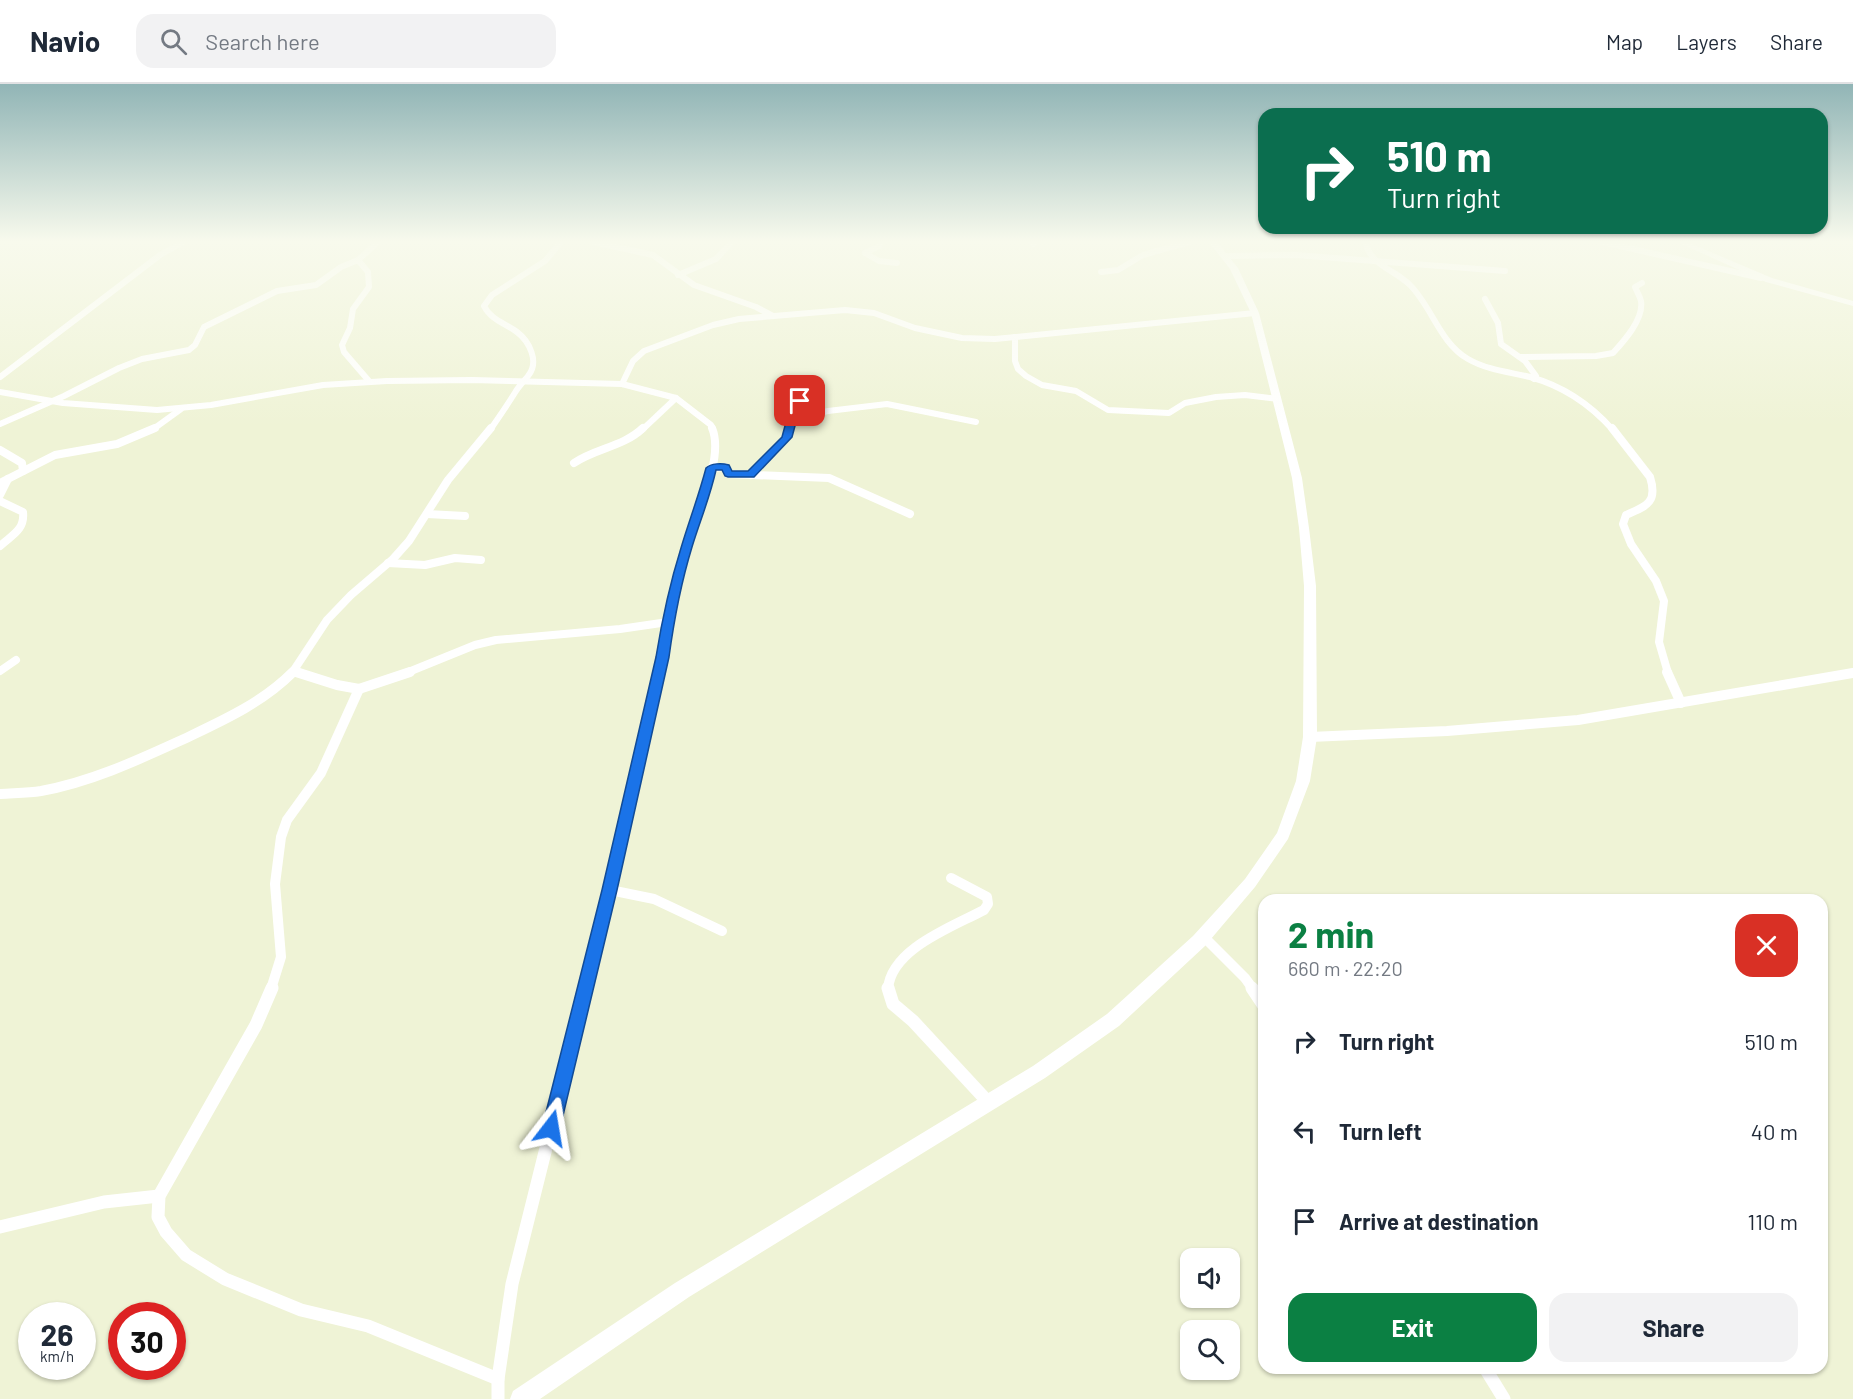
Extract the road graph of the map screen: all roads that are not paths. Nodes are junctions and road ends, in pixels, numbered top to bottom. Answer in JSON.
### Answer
{"nodes":[{"id":1,"x":98,"y":303,"type":"edge"},
{"id":2,"x":252,"y":303,"type":"edge"},
{"id":3,"x":357,"y":303,"type":"edge"},
{"id":4,"x":486,"y":303,"type":"edge"},
{"id":5,"x":746,"y":303,"type":"edge"},
{"id":6,"x":1250,"y":303,"type":"edge"},
{"id":7,"x":1422,"y":303,"type":"edge"},
{"id":8,"x":1487,"y":303,"type":"edge"},
{"id":9,"x":1641,"y":303,"type":"edge"},
{"id":10,"x":1255,"y":313,"type":"junction"},
{"id":11,"x":773,"y":316,"type":"junction"},
{"id":12,"x":1015,"y":337,"type":"junction"},
{"id":13,"x":1521,"y":357,"type":"junction"},
{"id":14,"x":0,"y":377,"type":"edge"},
{"id":15,"x":1534,"y":379,"type":"junction"},
{"id":16,"x":369,"y":381,"type":"junction"},
{"id":17,"x":522,"y":382,"type":"junction"},
{"id":18,"x":622,"y":384,"type":"junction"},
{"id":19,"x":808,"y":386,"type":"dead end"},
{"id":20,"x":2,"y":391,"type":"edge"},
{"id":21,"x":676,"y":398,"type":"junction"},
{"id":22,"x":1278,"y":399,"type":"junction"},
{"id":23,"x":52,"y":401,"type":"junction"},
{"id":24,"x":183,"y":408,"type":"junction"},
{"id":25,"x":793,"y":419,"type":"junction"},
{"id":26,"x":976,"y":422,"type":"dead end"},
{"id":27,"x":0,"y":424,"type":"edge"},
{"id":28,"x":0,"y":450,"type":"edge"},
{"id":29,"x":573,"y":463,"type":"dead end"},
{"id":30,"x":711,"y":468,"type":"junction"},
{"id":31,"x":23,"y":471,"type":"junction"},
{"id":32,"x":751,"y":475,"type":"junction"},
{"id":33,"x":8,"y":479,"type":"junction"},
{"id":34,"x":0,"y":483,"type":"edge"},
{"id":35,"x":0,"y":495,"type":"edge"},
{"id":36,"x":0,"y":501,"type":"edge"},
{"id":37,"x":427,"y":514,"type":"junction"},
{"id":38,"x":910,"y":514,"type":"dead end"},
{"id":39,"x":465,"y":516,"type":"dead end"},
{"id":40,"x":0,"y":546,"type":"edge"},
{"id":41,"x":481,"y":560,"type":"dead end"},
{"id":42,"x":388,"y":563,"type":"junction"},
{"id":43,"x":668,"y":622,"type":"junction"},
{"id":44,"x":16,"y":660,"type":"dead end"},
{"id":45,"x":0,"y":671,"type":"edge"},
{"id":46,"x":294,"y":671,"type":"junction"},
{"id":47,"x":1853,"y":673,"type":"edge"},
{"id":48,"x":359,"y":689,"type":"junction"},
{"id":49,"x":1681,"y":702,"type":"junction"},
{"id":50,"x":1310,"y":737,"type":"junction"},
{"id":51,"x":0,"y":794,"type":"edge"},
{"id":52,"x":951,"y":878,"type":"dead end"},
{"id":53,"x":610,"y":890,"type":"junction"},
{"id":54,"x":722,"y":931,"type":"dead end"},
{"id":55,"x":1203,"y":936,"type":"junction"},
{"id":56,"x":1258,"y":997,"type":"edge"},
{"id":57,"x":989,"y":1103,"type":"junction"},
{"id":58,"x":159,"y":1196,"type":"junction"},
{"id":59,"x":0,"y":1227,"type":"edge"},
{"id":60,"x":1489,"y":1374,"type":"edge"},
{"id":61,"x":498,"y":1379,"type":"junction"},
{"id":62,"x":498,"y":1399,"type":"edge"},
{"id":63,"x":521,"y":1399,"type":"edge"},
{"id":64,"x":1504,"y":1399,"type":"edge"}],
"edges":[{"from":1,"to":14,"type":"street"},
{"from":2,"to":23,"type":"street"},
{"from":3,"to":16,"type":"street"},
{"from":4,"to":17,"type":"street"},
{"from":5,"to":11,"type":"street"},
{"from":6,"to":10,"type":"main road"},
{"from":7,"to":15,"type":"street"},
{"from":8,"to":13,"type":"street"},
{"from":9,"to":13,"type":"street"},
{"from":10,"to":12,"type":"street"},
{"from":10,"to":22,"type":"main road"},
{"from":11,"to":12,"type":"street"},
{"from":11,"to":18,"type":"street"},
{"from":12,"to":22,"type":"street"},
{"from":13,"to":15,"type":"street"},
{"from":15,"to":49,"type":"street"},
{"from":16,"to":17,"type":"street"},
{"from":16,"to":24,"type":"street"},
{"from":17,"to":18,"type":"street"},
{"from":17,"to":37,"type":"street"},
{"from":18,"to":21,"type":"street"},
{"from":19,"to":25,"type":"street"},
{"from":20,"to":23,"type":"street"},
{"from":21,"to":29,"type":"street"},
{"from":21,"to":30,"type":"street"},
{"from":22,"to":50,"type":"main road"},
{"from":23,"to":24,"type":"street"},
{"from":23,"to":27,"type":"street"},
{"from":24,"to":31,"type":"street"},
{"from":25,"to":26,"type":"street"},
{"from":25,"to":32,"type":"street"},
{"from":28,"to":31,"type":"street"},
{"from":30,"to":32,"type":"street"},
{"from":30,"to":43,"type":"street"},
{"from":31,"to":33,"type":"street"},
{"from":32,"to":38,"type":"street"},
{"from":33,"to":34,"type":"street"},
{"from":33,"to":35,"type":"street"},
{"from":36,"to":40,"type":"street"},
{"from":37,"to":39,"type":"street"},
{"from":37,"to":42,"type":"street"},
{"from":41,"to":42,"type":"street"},
{"from":42,"to":46,"type":"street"},
{"from":43,"to":48,"type":"street"},
{"from":43,"to":53,"type":"street"},
{"from":44,"to":45,"type":"street"},
{"from":46,"to":48,"type":"street"},
{"from":46,"to":51,"type":"street"},
{"from":47,"to":49,"type":"street"},
{"from":48,"to":58,"type":"street"},
{"from":49,"to":50,"type":"street"},
{"from":50,"to":55,"type":"main road"},
{"from":52,"to":57,"type":"street"},
{"from":53,"to":54,"type":"street"},
{"from":53,"to":61,"type":"street"},
{"from":55,"to":56,"type":"street"},
{"from":55,"to":57,"type":"main road"},
{"from":57,"to":63,"type":"main road"},
{"from":58,"to":59,"type":"street"},
{"from":58,"to":61,"type":"street"},
{"from":60,"to":64,"type":"street"},
{"from":61,"to":62,"type":"street"}]}
